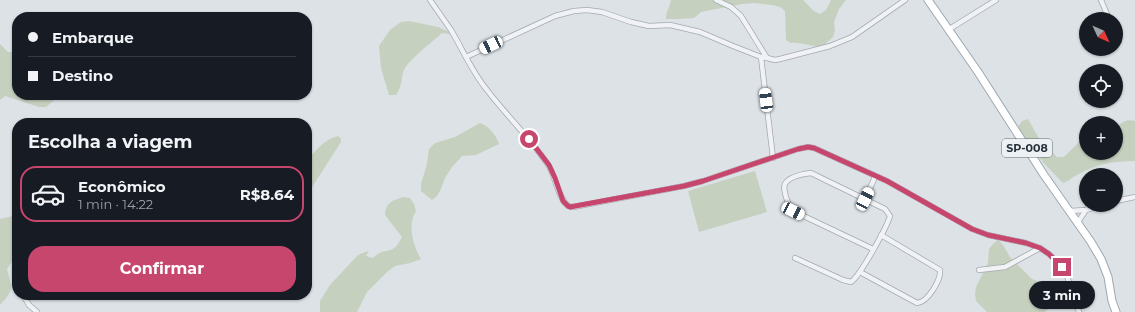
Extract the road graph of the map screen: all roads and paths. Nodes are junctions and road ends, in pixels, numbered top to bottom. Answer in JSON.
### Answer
{"nodes":[{"id":1,"x":430,"y":0,"type":"edge"},
{"id":2,"x":716,"y":0,"type":"edge"},
{"id":3,"x":905,"y":0,"type":"edge"},
{"id":4,"x":928,"y":0,"type":"edge"},
{"id":5,"x":996,"y":0,"type":"edge"},
{"id":6,"x":1101,"y":0,"type":"edge"},
{"id":7,"x":1106,"y":12,"type":"edge"},
{"id":8,"x":948,"y":30,"type":"junction"},
{"id":9,"x":466,"y":57,"type":"junction"},
{"id":10,"x":761,"y":57,"type":"junction"},
{"id":11,"x":767,"y":58,"type":"junction"},
{"id":12,"x":772,"y":158,"type":"junction"},
{"id":13,"x":875,"y":177,"type":"junction"},
{"id":14,"x":1135,"y":197,"type":"edge"},
{"id":15,"x":1123,"y":198,"type":"edge"},
{"id":16,"x":865,"y":199,"type":"junction"},
{"id":17,"x":1079,"y":210,"type":"edge"},
{"id":18,"x":1070,"y":211,"type":"junction"},
{"id":19,"x":1085,"y":212,"type":"edge"},
{"id":20,"x":1078,"y":222,"type":"junction"},
{"id":21,"x":881,"y":235,"type":"junction"},
{"id":22,"x":1040,"y":248,"type":"junction"},
{"id":23,"x":873,"y":250,"type":"junction"},
{"id":24,"x":795,"y":258,"type":"dead end"},
{"id":25,"x":979,"y":270,"type":"dead end"},
{"id":26,"x":860,"y":272,"type":"junction"},
{"id":27,"x":26,"y":300,"type":"edge"},
{"id":28,"x":1112,"y":301,"type":"junction"},
{"id":29,"x":37,"y":312,"type":"edge"},
{"id":30,"x":1079,"y":312,"type":"edge"},
{"id":31,"x":1109,"y":312,"type":"edge"},
{"id":32,"x":1116,"y":312,"type":"edge"}],
"edges":[{"from":1,"to":9,"type":"street"},
{"from":2,"to":11,"type":"street"},
{"from":3,"to":11,"type":"street"},
{"from":4,"to":8,"type":"main road","number":"SP-008"},
{"from":5,"to":8,"type":"street"},
{"from":6,"to":7,"type":"street"},
{"from":8,"to":18,"type":"main road","number":"SP-008"},
{"from":9,"to":10,"type":"street"},
{"from":9,"to":12,"type":"street"},
{"from":10,"to":11,"type":"street"},
{"from":10,"to":12,"type":"street"},
{"from":12,"to":13,"type":"street"},
{"from":13,"to":16,"type":"street"},
{"from":13,"to":22,"type":"street"},
{"from":14,"to":15,"type":"street"},
{"from":16,"to":21,"type":"street"},
{"from":16,"to":23,"type":"street"},
{"from":17,"to":18,"type":"street"},
{"from":18,"to":20,"type":"main road","number":"SP-008"},
{"from":19,"to":20,"type":"street"},
{"from":20,"to":28,"type":"main road","number":"SP-008"},
{"from":21,"to":23,"type":"street"},
{"from":21,"to":26,"type":"street"},
{"from":22,"to":25,"type":"street"},
{"from":22,"to":30,"type":"street"},
{"from":23,"to":26,"type":"street"},
{"from":24,"to":26,"type":"street"},
{"from":27,"to":29,"type":"street"},
{"from":28,"to":31,"type":"main road","number":"SP-008"},
{"from":28,"to":32,"type":"main road","number":"SP-008"}]}
